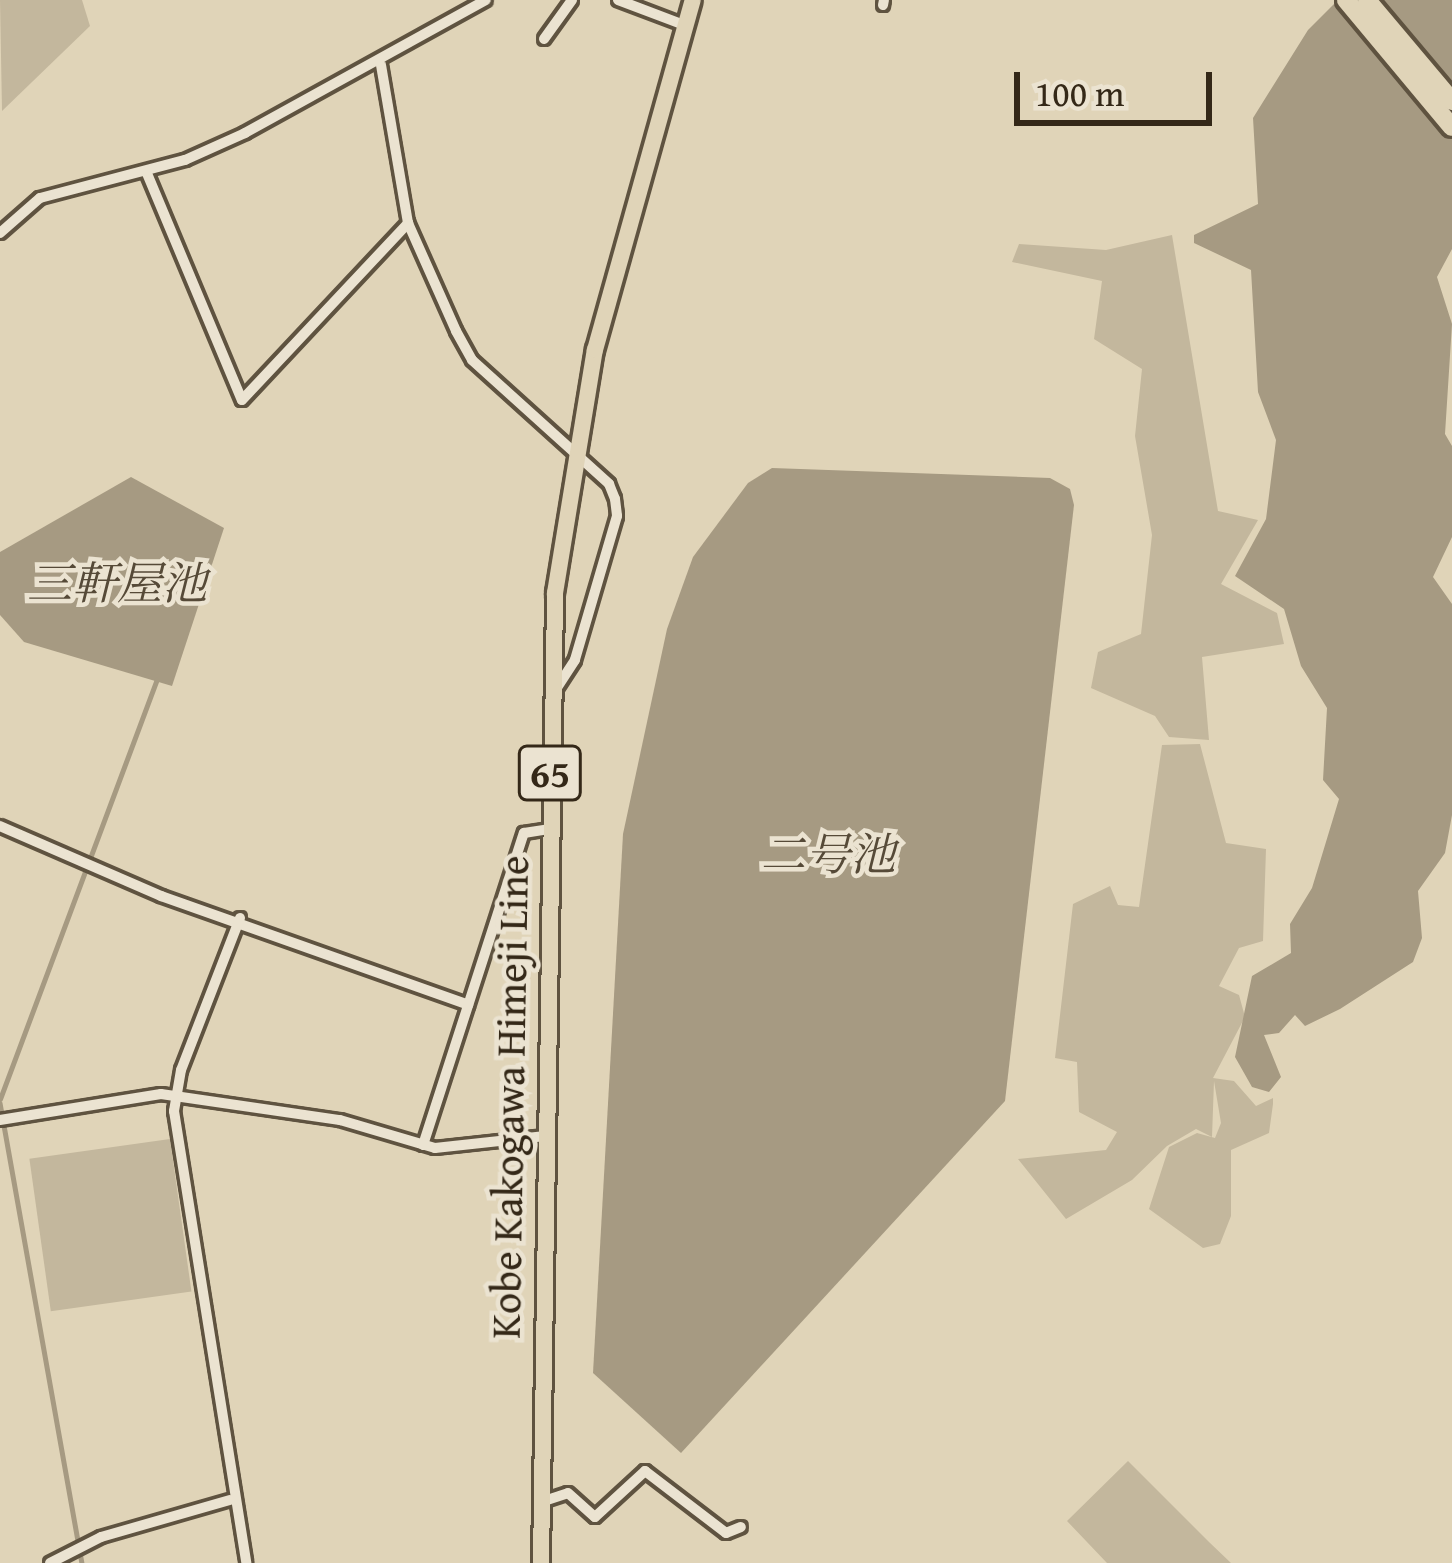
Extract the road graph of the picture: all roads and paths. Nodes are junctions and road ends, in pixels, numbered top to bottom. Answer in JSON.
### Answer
{"nodes":[{"id":1,"x":486,"y":0,"type":"edge"},
{"id":2,"x":572,"y":0,"type":"edge"},
{"id":3,"x":618,"y":0,"type":"edge"},
{"id":4,"x":693,"y":0,"type":"edge"},
{"id":5,"x":1346,"y":0,"type":"edge"},
{"id":6,"x":1367,"y":0,"type":"edge"},
{"id":7,"x":684,"y":25,"type":"junction"},
{"id":8,"x":544,"y":39,"type":"dead end"},
{"id":9,"x":381,"y":65,"type":"junction"},
{"id":10,"x":1452,"y":100,"type":"edge"},
{"id":11,"x":1452,"y":127,"type":"edge"},
{"id":12,"x":146,"y":171,"type":"junction"},
{"id":13,"x":409,"y":223,"type":"junction"},
{"id":14,"x":0,"y":233,"type":"edge"},
{"id":15,"x":576,"y":454,"type":"junction"},
{"id":16,"x":553,"y":696,"type":"junction"},
{"id":17,"x":0,"y":826,"type":"edge"},
{"id":18,"x":549,"y":829,"type":"junction"},
{"id":19,"x":240,"y":918,"type":"junction"},
{"id":20,"x":468,"y":1005,"type":"junction"},
{"id":21,"x":175,"y":1095,"type":"junction"},
{"id":22,"x":0,"y":1120,"type":"edge"},
{"id":23,"x":544,"y":1136,"type":"junction"},
{"id":24,"x":423,"y":1145,"type":"junction"},
{"id":25,"x":230,"y":1500,"type":"junction"},
{"id":26,"x":542,"y":1502,"type":"junction"},
{"id":27,"x":742,"y":1526,"type":"dead end"},
{"id":28,"x":50,"y":1563,"type":"edge"},
{"id":29,"x":246,"y":1563,"type":"edge"},
{"id":30,"x":541,"y":1563,"type":"edge"}],
"edges":[{"from":1,"to":9,"type":"street"},
{"from":2,"to":8,"type":"street"},
{"from":3,"to":7,"type":"street"},
{"from":4,"to":7,"type":"main road","name":"Kobe Kakogawa Himeji Line","number":"65"},
{"from":5,"to":11,"type":"highway"},
{"from":6,"to":10,"type":"highway"},
{"from":7,"to":15,"type":"main road","name":"Kobe Kakogawa Himeji Line","number":"65"},
{"from":9,"to":12,"type":"street"},
{"from":9,"to":13,"type":"street"},
{"from":12,"to":13,"type":"street"},
{"from":12,"to":14,"type":"street"},
{"from":13,"to":15,"type":"street"},
{"from":15,"to":16,"type":"main road","name":"Kobe Kakogawa Himeji Line","number":"65"},
{"from":15,"to":16,"type":"street"},
{"from":16,"to":18,"type":"main road","name":"Kobe Kakogawa Himeji Line","number":"65"},
{"from":17,"to":19,"type":"street"},
{"from":18,"to":20,"type":"street"},
{"from":18,"to":23,"type":"main road","name":"Kobe Kakogawa Himeji Line","number":"65"},
{"from":19,"to":20,"type":"street"},
{"from":19,"to":21,"type":"street"},
{"from":20,"to":24,"type":"street"},
{"from":21,"to":22,"type":"street"},
{"from":21,"to":24,"type":"street"},
{"from":21,"to":25,"type":"street"},
{"from":23,"to":24,"type":"street"},
{"from":23,"to":26,"type":"main road","name":"Kobe Kakogawa Himeji Line","number":"65"},
{"from":25,"to":28,"type":"street"},
{"from":25,"to":29,"type":"street"},
{"from":26,"to":27,"type":"street"},
{"from":26,"to":30,"type":"main road","name":"Kobe Kakogawa Himeji Line","number":"65"}]}
